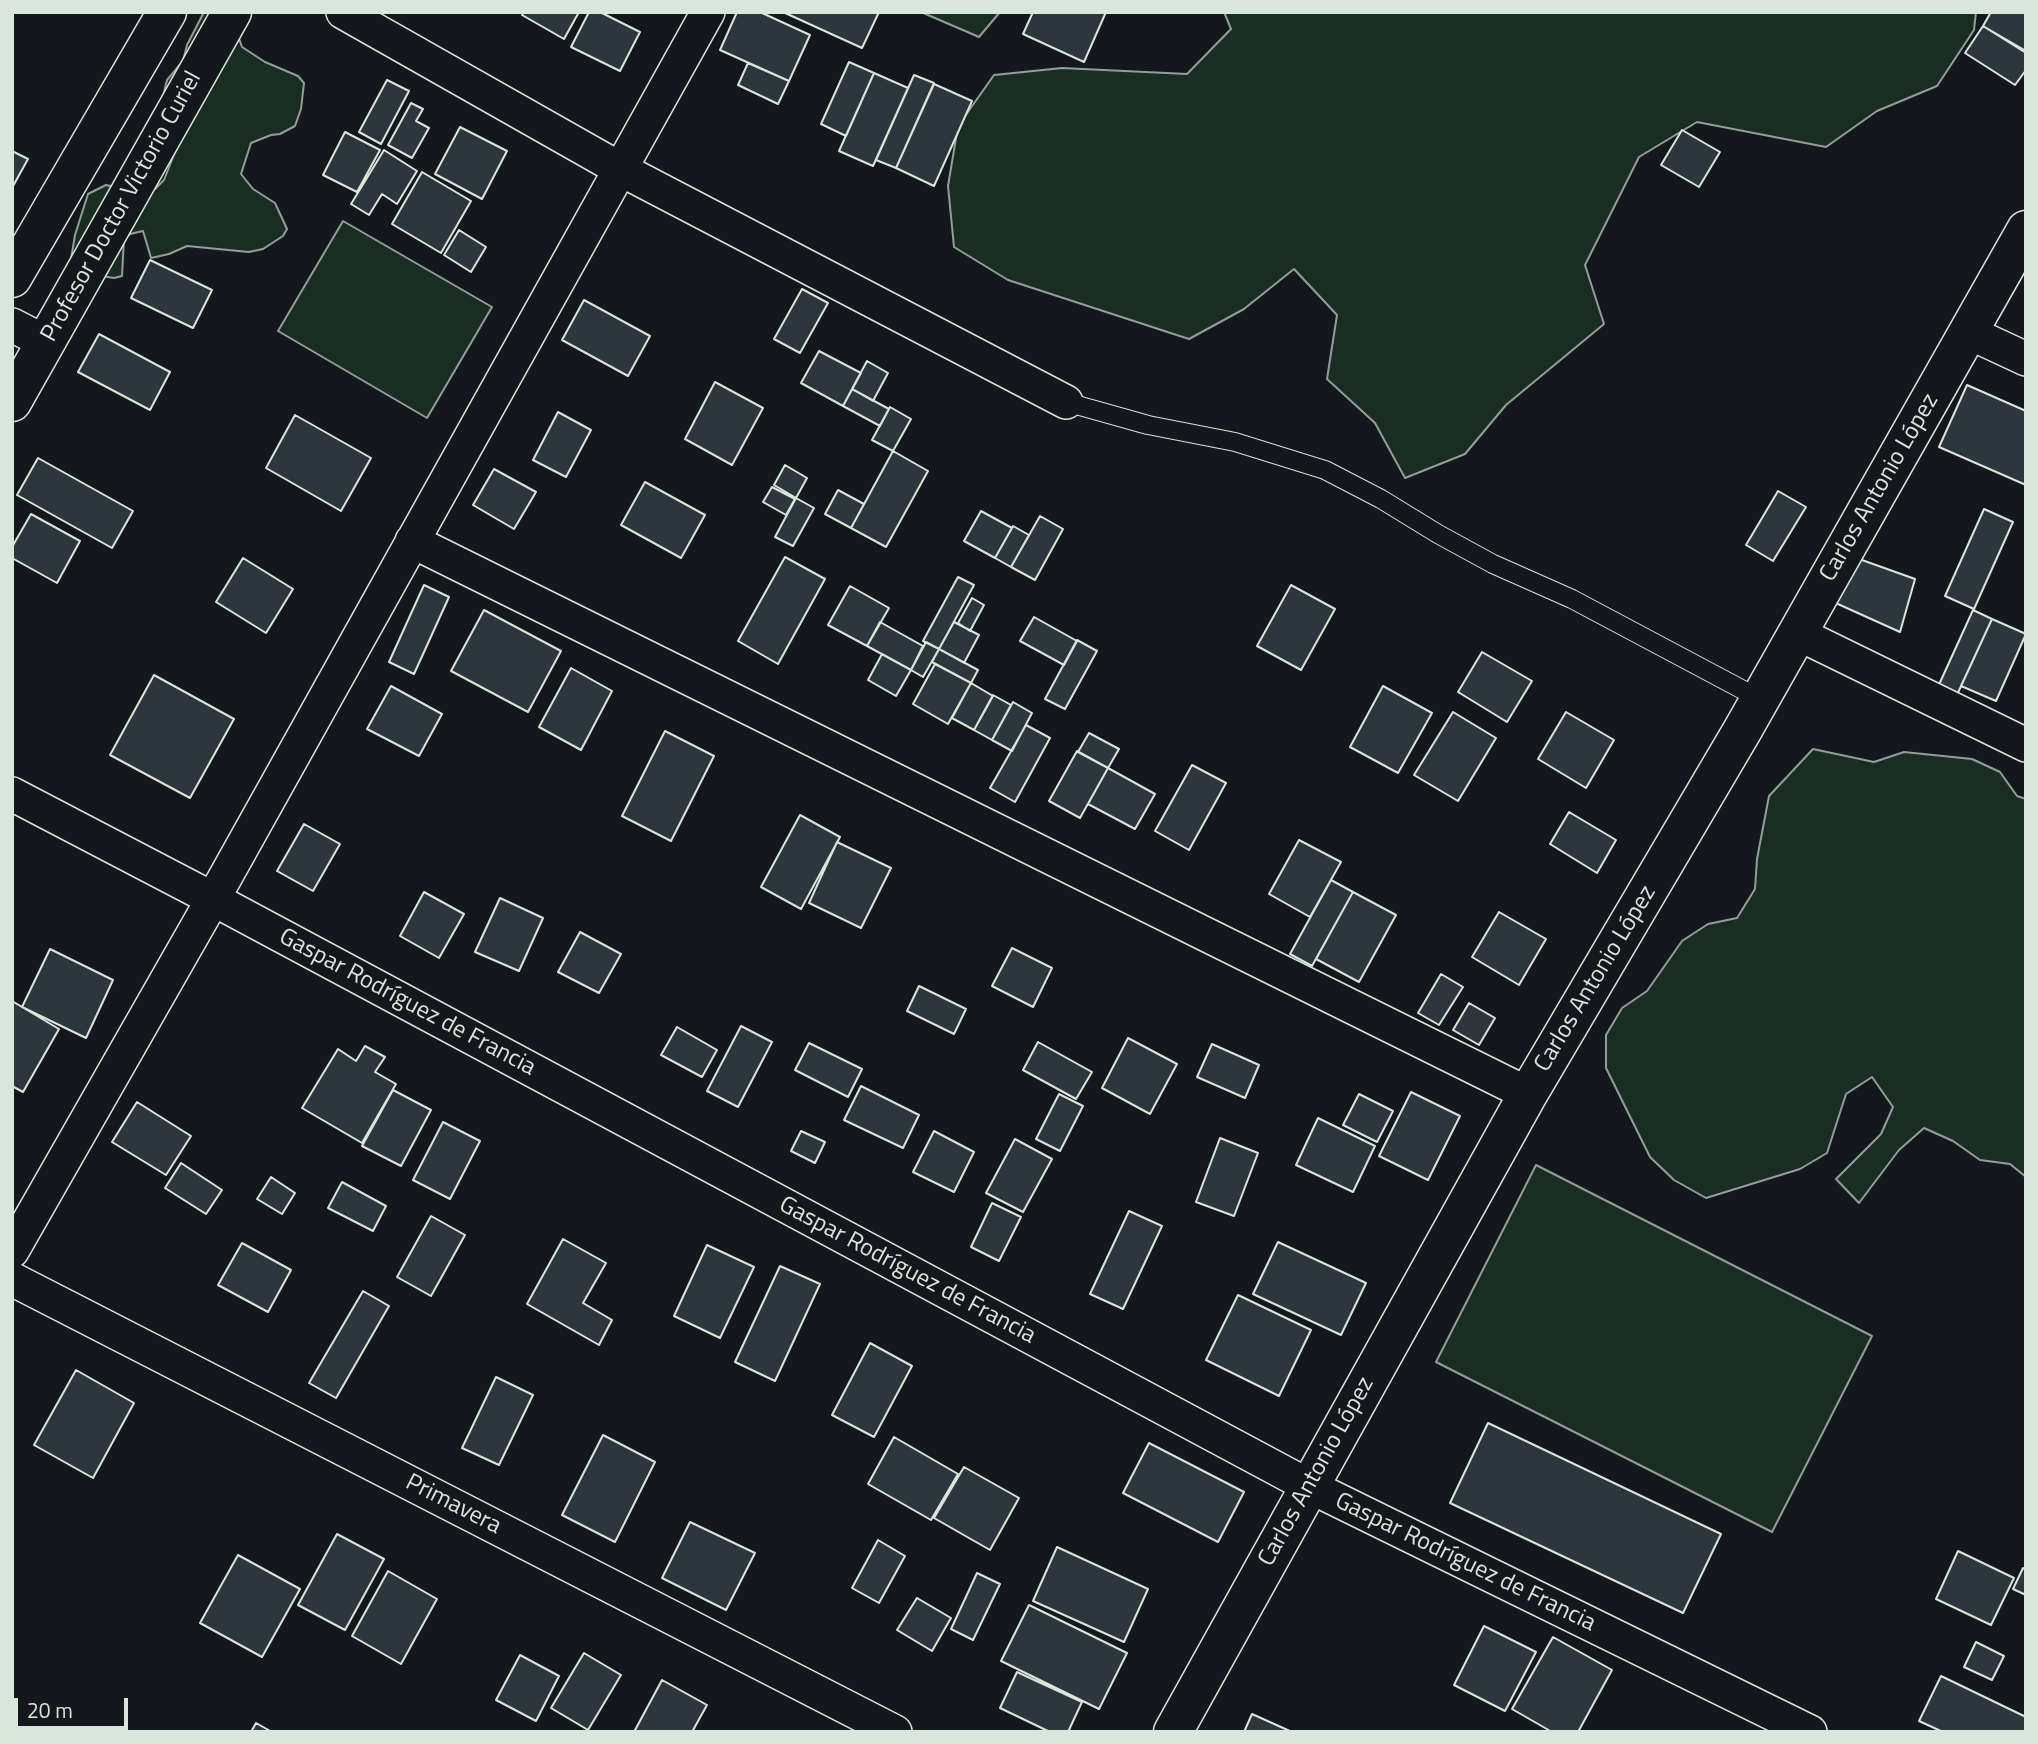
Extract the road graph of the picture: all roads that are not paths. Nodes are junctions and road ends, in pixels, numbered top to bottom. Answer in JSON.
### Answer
{"nodes":[{"id":1,"x":167,"y":12,"type":"edge"},
{"id":2,"x":232,"y":12,"type":"edge"},
{"id":3,"x":343,"y":12,"type":"edge"},
{"id":4,"x":708,"y":12,"type":"edge"},
{"id":5,"x":620,"y":169,"type":"junction"},
{"id":6,"x":2026,"y":230,"type":"edge"},
{"id":7,"x":12,"y":278,"type":"edge"},
{"id":8,"x":1968,"y":332,"type":"junction"},
{"id":9,"x":29,"y":334,"type":"edge"},
{"id":10,"x":2026,"y":359,"type":"edge"},
{"id":11,"x":12,"y":402,"type":"edge"},
{"id":12,"x":1066,"y":402,"type":"joint"},
{"id":13,"x":412,"y":541,"type":"junction"},
{"id":14,"x":1797,"y":633,"type":"junction"},
{"id":15,"x":1760,"y":699,"type":"junction"},
{"id":16,"x":2026,"y":745,"type":"edge"},
{"id":17,"x":12,"y":794,"type":"edge"},
{"id":18,"x":213,"y":899,"type":"junction"},
{"id":19,"x":1528,"y":1094,"type":"junction"},
{"id":20,"x":12,"y":1251,"type":"edge"},
{"id":21,"x":12,"y":1279,"type":"edge"},
{"id":22,"x":1309,"y":1486,"type":"junction"},
{"id":23,"x":895,"y":1732,"type":"edge"},
{"id":24,"x":1173,"y":1732,"type":"edge"},
{"id":25,"x":1810,"y":1732,"type":"edge"}],
"edges":[{"from":1,"to":7,"type":"street"},
{"from":2,"to":9,"type":"street","name":"Profesor Doctor Victorio Curiel"},
{"from":3,"to":5,"type":"street"},
{"from":4,"to":5,"type":"street"},
{"from":5,"to":12,"type":"street"},
{"from":5,"to":13,"type":"street"},
{"from":6,"to":8,"type":"street","name":"Carlos Antonio López"},
{"from":8,"to":10,"type":"street"},
{"from":8,"to":14,"type":"street","name":"Carlos Antonio López"},
{"from":9,"to":11,"type":"street","name":"Profesor Doctor Victorio Curiel"},
{"from":12,"to":15,"type":"lane"},
{"from":13,"to":18,"type":"street"},
{"from":13,"to":19,"type":"street"},
{"from":14,"to":15,"type":"street","name":"Carlos Antonio López"},
{"from":14,"to":16,"type":"street"},
{"from":15,"to":19,"type":"street","name":"Carlos Antonio López"},
{"from":17,"to":18,"type":"street","name":"Gaspar Rodríguez de Francia"},
{"from":18,"to":20,"type":"street"},
{"from":18,"to":22,"type":"street","name":"Gaspar Rodríguez de Francia"},
{"from":19,"to":22,"type":"street","name":"Carlos Antonio López"},
{"from":21,"to":23,"type":"street","name":"Primavera"},
{"from":22,"to":24,"type":"street","name":"Carlos Antonio López"},
{"from":22,"to":25,"type":"street","name":"Gaspar Rodríguez de Francia"}]}
